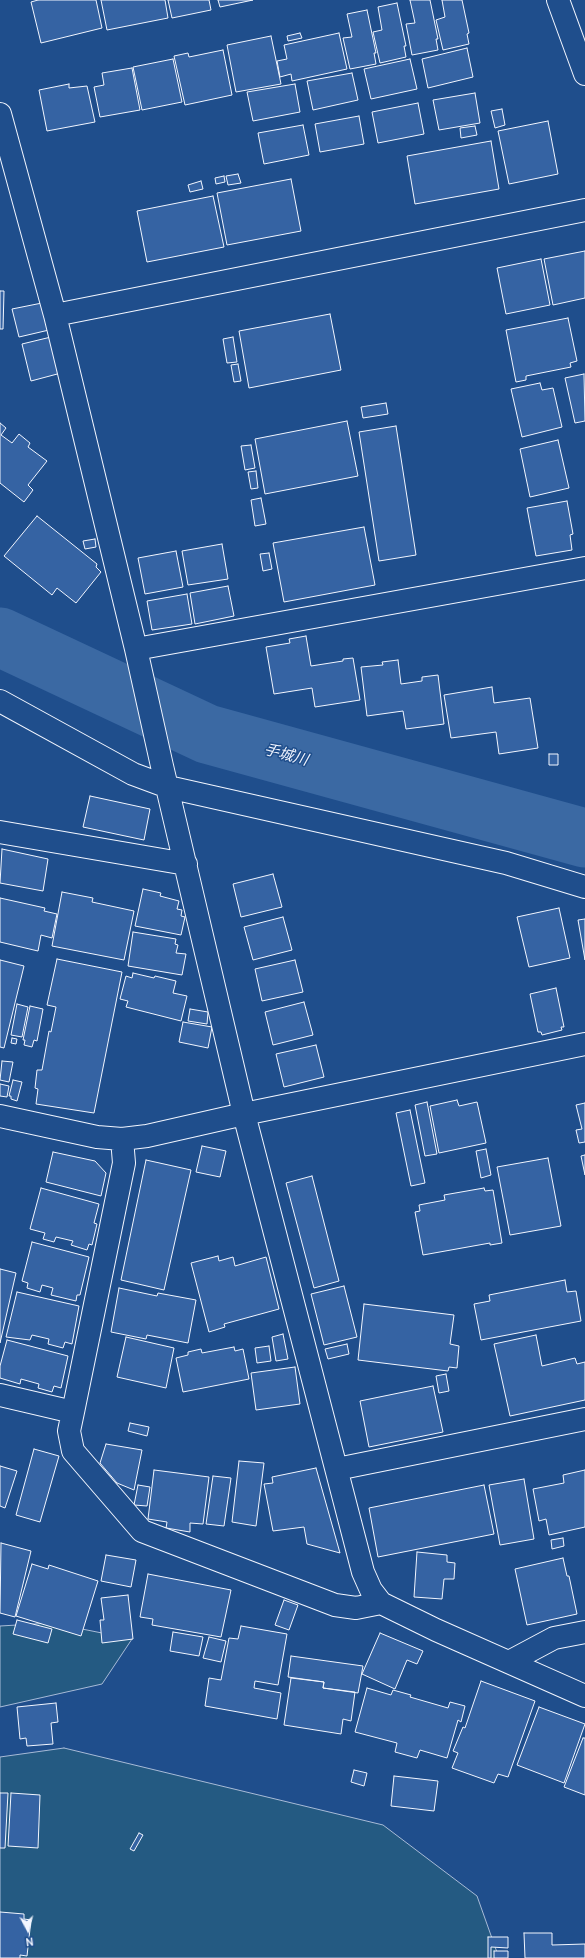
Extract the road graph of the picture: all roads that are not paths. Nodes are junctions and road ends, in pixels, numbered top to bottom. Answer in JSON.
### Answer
{"nodes":[{"id":1,"x":558,"y":0,"type":"edge"},
{"id":2,"x":585,"y":74,"type":"edge"},
{"id":3,"x":0,"y":114,"type":"edge"},
{"id":4,"x":585,"y":210,"type":"edge"},
{"id":5,"x":55,"y":315,"type":"junction"},
{"id":6,"x":585,"y":568,"type":"edge"},
{"id":7,"x":137,"y":657,"type":"junction"},
{"id":8,"x":0,"y":701,"type":"edge"},
{"id":9,"x":168,"y":787,"type":"junction"},
{"id":10,"x":0,"y":832,"type":"edge"},
{"id":11,"x":186,"y":864,"type":"junction"},
{"id":12,"x":585,"y":887,"type":"edge"},
{"id":13,"x":585,"y":1044,"type":"edge"},
{"id":14,"x":244,"y":1114,"type":"junction"},
{"id":15,"x":0,"y":1116,"type":"edge"},
{"id":16,"x":122,"y":1139,"type":"junction"},
{"id":17,"x":0,"y":1395,"type":"edge"},
{"id":18,"x":74,"y":1412,"type":"junction"},
{"id":19,"x":585,"y":1419,"type":"edge"},
{"id":20,"x":337,"y":1468,"type":"junction"},
{"id":21,"x":381,"y":1603,"type":"junction"},
{"id":22,"x":585,"y":1632,"type":"edge"},
{"id":23,"x":509,"y":1662,"type":"junction"},
{"id":24,"x":585,"y":1696,"type":"edge"}],
"edges":[{"from":1,"to":2,"type":"street"},
{"from":3,"to":5,"type":"street"},
{"from":4,"to":5,"type":"street"},
{"from":5,"to":7,"type":"street"},
{"from":6,"to":7,"type":"street"},
{"from":7,"to":9,"type":"street"},
{"from":8,"to":9,"type":"street"},
{"from":9,"to":11,"type":"street"},
{"from":9,"to":12,"type":"street"},
{"from":10,"to":11,"type":"street"},
{"from":11,"to":14,"type":"street"},
{"from":13,"to":14,"type":"street"},
{"from":14,"to":16,"type":"street"},
{"from":14,"to":20,"type":"street"},
{"from":15,"to":16,"type":"street"},
{"from":16,"to":18,"type":"street"},
{"from":17,"to":18,"type":"street"},
{"from":18,"to":21,"type":"street"},
{"from":19,"to":20,"type":"street"},
{"from":20,"to":21,"type":"street"},
{"from":21,"to":23,"type":"street"},
{"from":22,"to":23,"type":"street"},
{"from":23,"to":24,"type":"street"}]}
